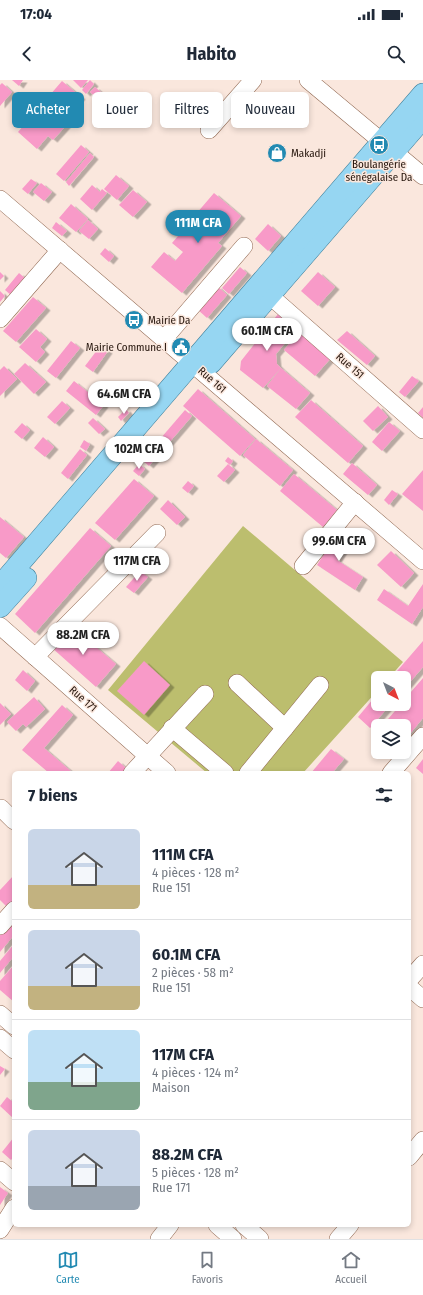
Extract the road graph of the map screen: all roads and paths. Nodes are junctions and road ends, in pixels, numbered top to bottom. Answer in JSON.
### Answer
{"nodes":[{"id":1,"x":253,"y":80,"type":"edge"},
{"id":2,"x":308,"y":80,"type":"edge"},
{"id":3,"x":423,"y":94,"type":"edge"},
{"id":4,"x":423,"y":118,"type":"edge"},
{"id":5,"x":209,"y":130,"type":"dead end"},
{"id":6,"x":389,"y":146,"type":"junction"},
{"id":7,"x":423,"y":176,"type":"edge"},
{"id":8,"x":0,"y":199,"type":"edge"},
{"id":9,"x":244,"y":246,"type":"dead end"},
{"id":10,"x":60,"y":250,"type":"junction"},
{"id":11,"x":264,"y":291,"type":"junction"},
{"id":12,"x":0,"y":319,"type":"edge"},
{"id":13,"x":164,"y":339,"type":"junction"},
{"id":14,"x":198,"y":368,"type":"junction"},
{"id":15,"x":423,"y":430,"type":"edge"},
{"id":16,"x":355,"y":502,"type":"junction"},
{"id":17,"x":157,"y":533,"type":"dead end"},
{"id":18,"x":420,"y":553,"type":"edge"},
{"id":19,"x":303,"y":566,"type":"dead end"},
{"id":20,"x":0,"y":586,"type":"edge"},
{"id":21,"x":0,"y":607,"type":"edge"},
{"id":22,"x":0,"y":626,"type":"edge"},
{"id":23,"x":35,"y":657,"type":"junction"},
{"id":24,"x":237,"y":683,"type":"dead end"},
{"id":25,"x":320,"y":685,"type":"dead end"},
{"id":26,"x":205,"y":694,"type":"dead end"},
{"id":27,"x":172,"y":728,"type":"junction"},
{"id":28,"x":285,"y":728,"type":"junction"},
{"id":29,"x":423,"y":736,"type":"edge"},
{"id":30,"x":147,"y":755,"type":"junction"},
{"id":31,"x":134,"y":771,"type":"edge"},
{"id":32,"x":165,"y":771,"type":"edge"},
{"id":33,"x":223,"y":771,"type":"edge"},
{"id":34,"x":250,"y":771,"type":"edge"},
{"id":35,"x":393,"y":771,"type":"edge"},
{"id":36,"x":1,"y":808,"type":"edge"},
{"id":37,"x":12,"y":819,"type":"edge"},
{"id":38,"x":12,"y":912,"type":"edge"},
{"id":39,"x":0,"y":926,"type":"edge"},
{"id":40,"x":423,"y":964,"type":"edge"},
{"id":41,"x":411,"y":978,"type":"edge"},
{"id":42,"x":411,"y":989,"type":"edge"},
{"id":43,"x":423,"y":999,"type":"edge"},
{"id":44,"x":0,"y":1014,"type":"edge"},
{"id":45,"x":12,"y":1024,"type":"edge"},
{"id":46,"x":0,"y":1038,"type":"edge"},
{"id":47,"x":12,"y":1048,"type":"edge"},
{"id":48,"x":423,"y":1140,"type":"edge"},
{"id":49,"x":411,"y":1155,"type":"edge"},
{"id":50,"x":0,"y":1170,"type":"edge"},
{"id":51,"x":12,"y":1180,"type":"edge"},
{"id":52,"x":12,"y":1211,"type":"edge"},
{"id":53,"x":168,"y":1227,"type":"edge"},
{"id":54,"x":219,"y":1227,"type":"edge"},
{"id":55,"x":246,"y":1227,"type":"edge"},
{"id":56,"x":348,"y":1227,"type":"edge"},
{"id":57,"x":0,"y":1230,"type":"edge"},
{"id":58,"x":159,"y":1239,"type":"edge"},
{"id":59,"x":233,"y":1239,"type":"edge"},
{"id":60,"x":260,"y":1239,"type":"edge"},
{"id":61,"x":338,"y":1239,"type":"edge"}],
"edges":[{"from":1,"to":5,"type":"street"},
{"from":2,"to":6,"type":"street"},
{"from":3,"to":6,"type":"main road"},
{"from":4,"to":6,"type":"main road"},
{"from":6,"to":7,"type":"street"},
{"from":6,"to":11,"type":"main road"},
{"from":8,"to":10,"type":"street","name":"Rue 161"},
{"from":9,"to":13,"type":"street"},
{"from":10,"to":12,"type":"street"},
{"from":10,"to":13,"type":"street","name":"Rue 161"},
{"from":11,"to":14,"type":"main road"},
{"from":11,"to":15,"type":"street","name":"Rue 151"},
{"from":13,"to":14,"type":"street","name":"Rue 161"},
{"from":14,"to":16,"type":"street","name":"Rue 161"},
{"from":14,"to":20,"type":"main road"},
{"from":14,"to":21,"type":"main road"},
{"from":16,"to":18,"type":"street","name":"Rue 161"},
{"from":16,"to":19,"type":"street"},
{"from":17,"to":23,"type":"street"},
{"from":22,"to":23,"type":"street","name":"Rue 171"},
{"from":23,"to":30,"type":"street","name":"Rue 171"},
{"from":24,"to":28,"type":"street"},
{"from":25,"to":28,"type":"street"},
{"from":26,"to":27,"type":"street"},
{"from":27,"to":30,"type":"street"},
{"from":27,"to":33,"type":"street"},
{"from":28,"to":34,"type":"street"},
{"from":29,"to":35,"type":"street"},
{"from":30,"to":31,"type":"street"},
{"from":30,"to":32,"type":"street","name":"Rue 171"},
{"from":36,"to":37,"type":"street"},
{"from":38,"to":39,"type":"street"},
{"from":40,"to":41,"type":"street"},
{"from":42,"to":43,"type":"street"},
{"from":44,"to":45,"type":"street"},
{"from":46,"to":47,"type":"street"},
{"from":48,"to":49,"type":"street"},
{"from":50,"to":51,"type":"street"},
{"from":52,"to":57,"type":"street"},
{"from":53,"to":58,"type":"street"},
{"from":54,"to":59,"type":"street"},
{"from":55,"to":60,"type":"street"},
{"from":56,"to":61,"type":"street"}]}
